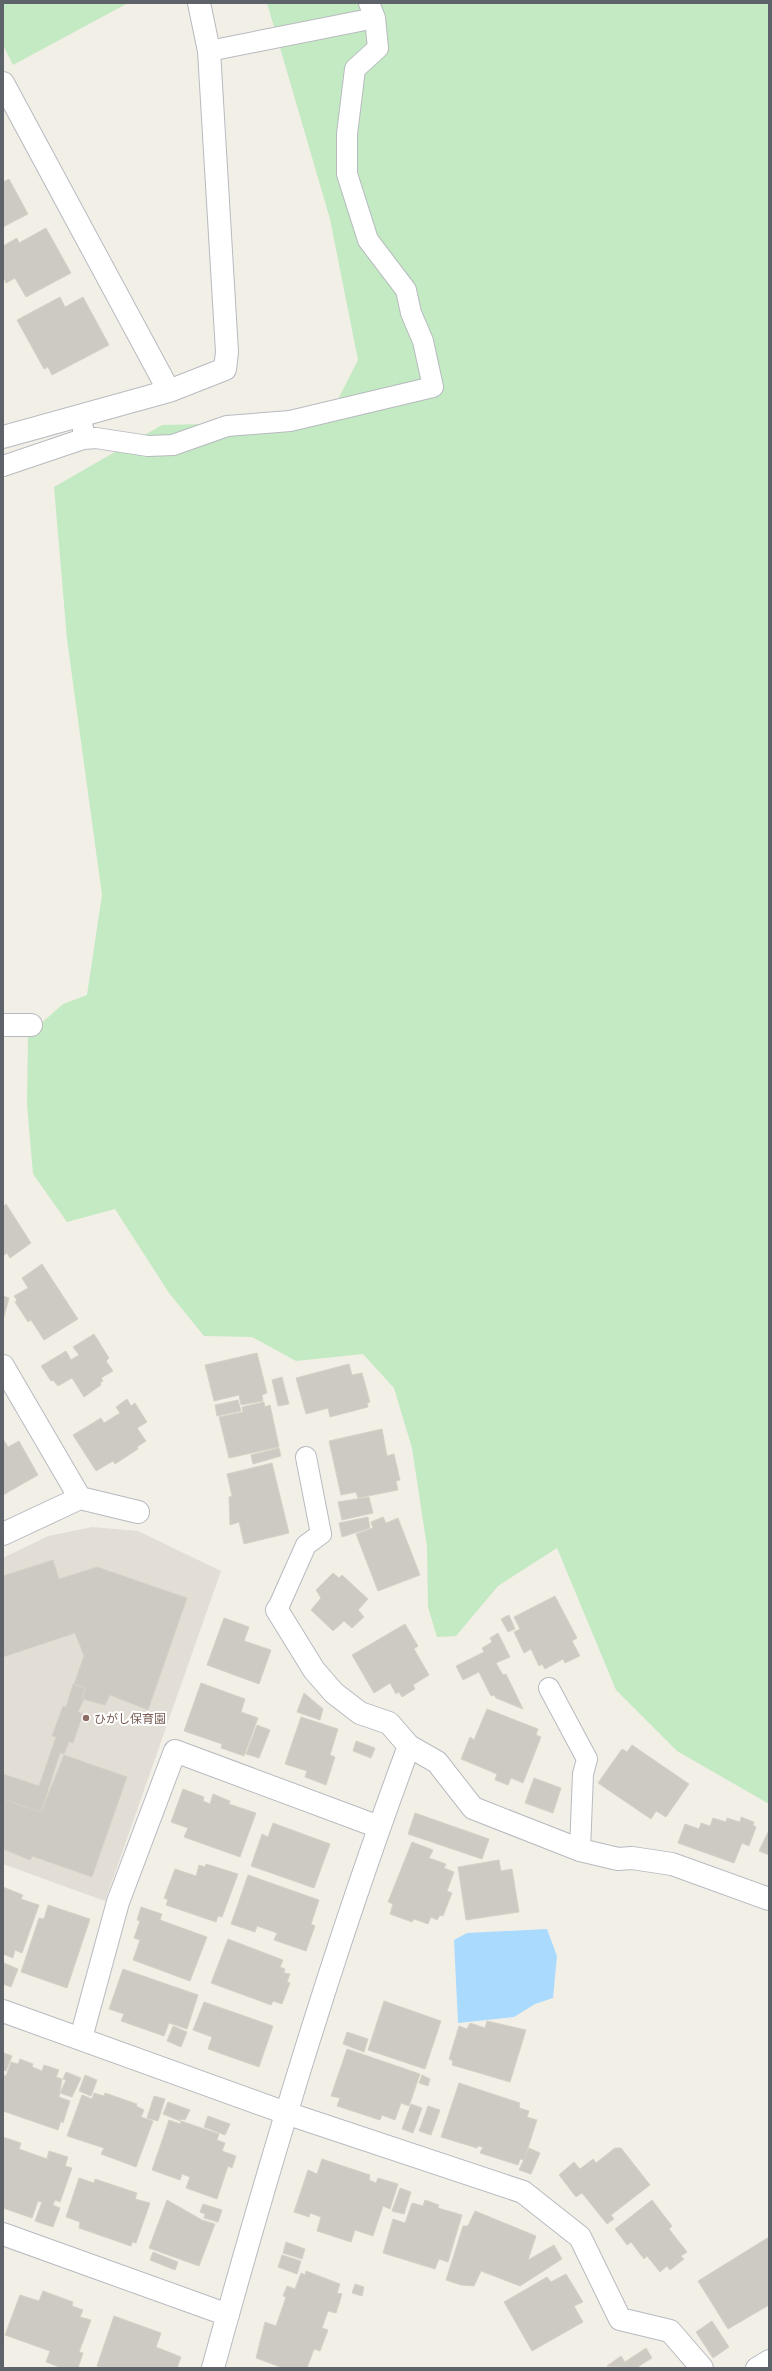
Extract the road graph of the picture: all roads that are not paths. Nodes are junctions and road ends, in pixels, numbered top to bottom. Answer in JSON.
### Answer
{"nodes":[{"id":1,"x":198,"y":3,"type":"edge"},
{"id":2,"x":372,"y":11,"type":"edge"},
{"id":3,"x":209,"y":51,"type":"junction"},
{"id":4,"x":3,"y":83,"type":"edge"},
{"id":5,"x":169,"y":391,"type":"junction"},
{"id":6,"x":83,"y":415,"type":"junction"},
{"id":7,"x":3,"y":437,"type":"edge"},
{"id":8,"x":83,"y":440,"type":"junction"},
{"id":9,"x":3,"y":466,"type":"edge"},
{"id":10,"x":3,"y":1025,"type":"edge"},
{"id":11,"x":31,"y":1025,"type":"dead end"},
{"id":12,"x":3,"y":1366,"type":"edge"},
{"id":13,"x":306,"y":1457,"type":"dead end"},
{"id":14,"x":80,"y":1498,"type":"junction"},
{"id":15,"x":138,"y":1512,"type":"dead end"},
{"id":16,"x":3,"y":1534,"type":"edge"},
{"id":17,"x":277,"y":1610,"type":"joint"},
{"id":18,"x":550,"y":1688,"type":"dead end"},
{"id":19,"x":409,"y":1746,"type":"junction"},
{"id":20,"x":379,"y":1827,"type":"junction"},
{"id":21,"x":580,"y":1850,"type":"junction"},
{"id":22,"x":769,"y":1899,"type":"edge"},
{"id":23,"x":3,"y":2011,"type":"edge"},
{"id":24,"x":81,"y":2038,"type":"junction"},
{"id":25,"x":286,"y":2113,"type":"junction"},
{"id":26,"x":3,"y":2234,"type":"edge"},
{"id":27,"x":228,"y":2315,"type":"junction"},
{"id":28,"x":769,"y":2360,"type":"edge"},
{"id":29,"x":213,"y":2368,"type":"edge"},
{"id":30,"x":702,"y":2368,"type":"edge"},
{"id":31,"x":756,"y":2368,"type":"edge"}],
"edges":[{"from":1,"to":3,"type":"street"},
{"from":2,"to":3,"type":"lane"},
{"from":2,"to":8,"type":"lane"},
{"from":3,"to":5,"type":"street"},
{"from":4,"to":5,"type":"street"},
{"from":5,"to":6,"type":"street"},
{"from":6,"to":7,"type":"street"},
{"from":6,"to":8,"type":"lane"},
{"from":8,"to":9,"type":"lane"},
{"from":10,"to":11,"type":"street"},
{"from":12,"to":14,"type":"street"},
{"from":13,"to":17,"type":"lane"},
{"from":14,"to":15,"type":"street"},
{"from":14,"to":16,"type":"street"},
{"from":17,"to":19,"type":"street"},
{"from":18,"to":21,"type":"lane"},
{"from":19,"to":20,"type":"street"},
{"from":19,"to":21,"type":"street"},
{"from":20,"to":24,"type":"street"},
{"from":20,"to":25,"type":"street"},
{"from":21,"to":22,"type":"street"},
{"from":23,"to":24,"type":"street"},
{"from":24,"to":25,"type":"street"},
{"from":25,"to":27,"type":"street"},
{"from":25,"to":30,"type":"street"},
{"from":26,"to":27,"type":"street"},
{"from":27,"to":29,"type":"street"},
{"from":28,"to":31,"type":"lane"}]}
